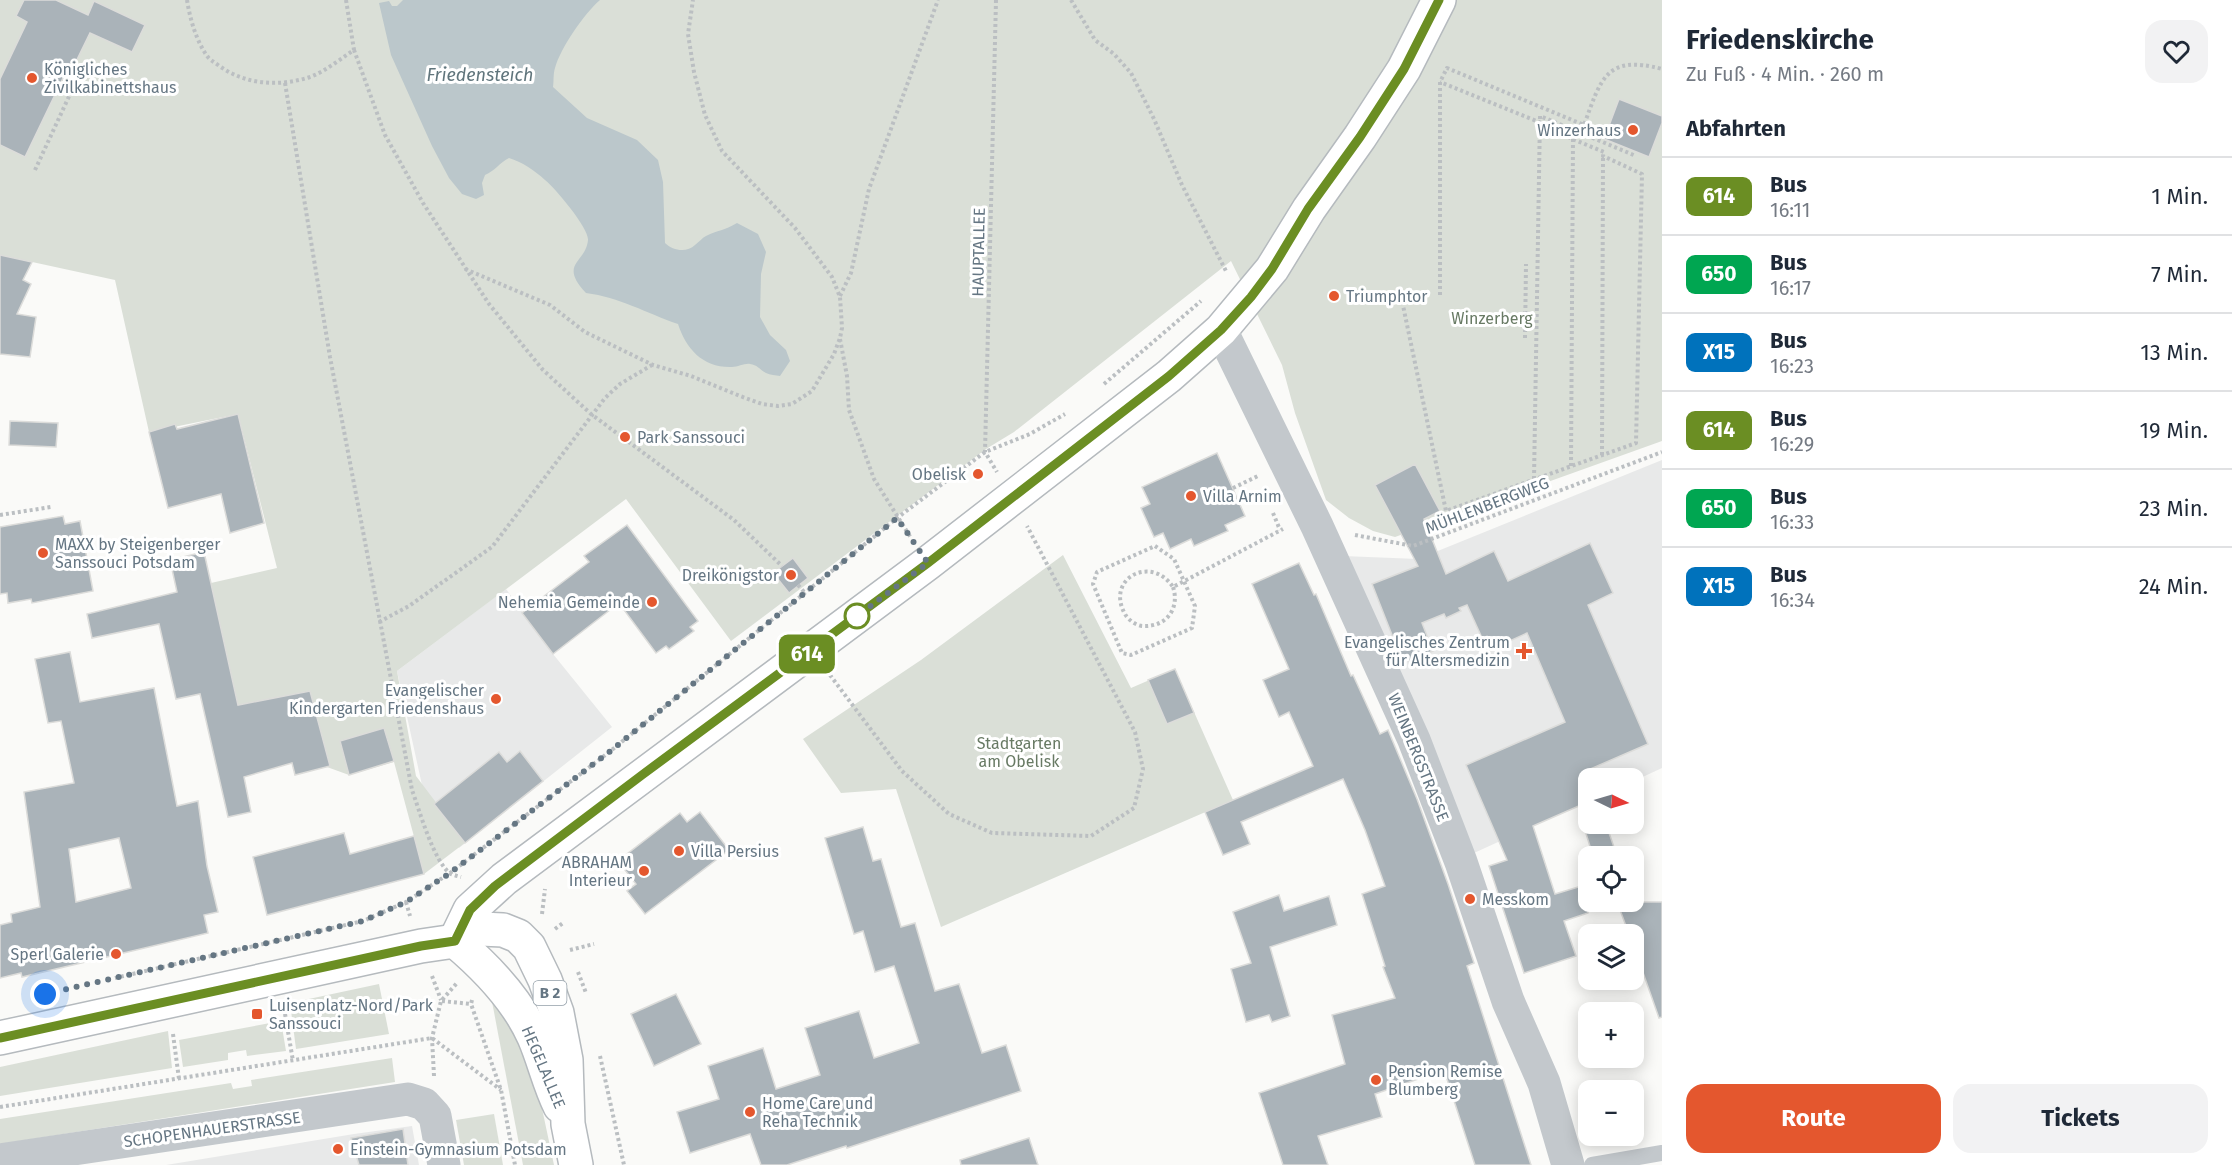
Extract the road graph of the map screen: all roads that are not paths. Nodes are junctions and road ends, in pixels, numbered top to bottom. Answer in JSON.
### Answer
{"nodes":[{"id":1,"x":1439,"y":0,"type":"edge"},
{"id":2,"x":1221,"y":330,"type":"junction"},
{"id":3,"x":455,"y":941,"type":"junction"},
{"id":4,"x":0,"y":1038,"type":"edge"},
{"id":5,"x":568,"y":1124,"type":"junction"},
{"id":6,"x":1662,"y":1153,"type":"edge"},
{"id":7,"x":0,"y":1160,"type":"edge"},
{"id":8,"x":444,"y":1165,"type":"edge"},
{"id":9,"x":576,"y":1165,"type":"edge"},
{"id":10,"x":1568,"y":1165,"type":"edge"},
{"id":11,"x":1592,"y":1165,"type":"edge"}],
"edges":[{"from":1,"to":2,"type":"main road"},
{"from":2,"to":3,"type":"main road"},
{"from":2,"to":10,"type":"street","name":"WEINBERGSTRASSE"},
{"from":3,"to":4,"type":"main road","number":"B 2"},
{"from":3,"to":5,"type":"main road","name":"HEGELALLEE","number":"B 2"},
{"from":3,"to":5,"type":"main road","name":"HEGELALLEE","number":"B 2"},
{"from":5,"to":9,"type":"main road","name":"HEGELALLEE","number":"B 2"},
{"from":6,"to":11,"type":"lane"},
{"from":7,"to":8,"type":"street","name":"SCHOPENHAUERSTRASSE"}]}
